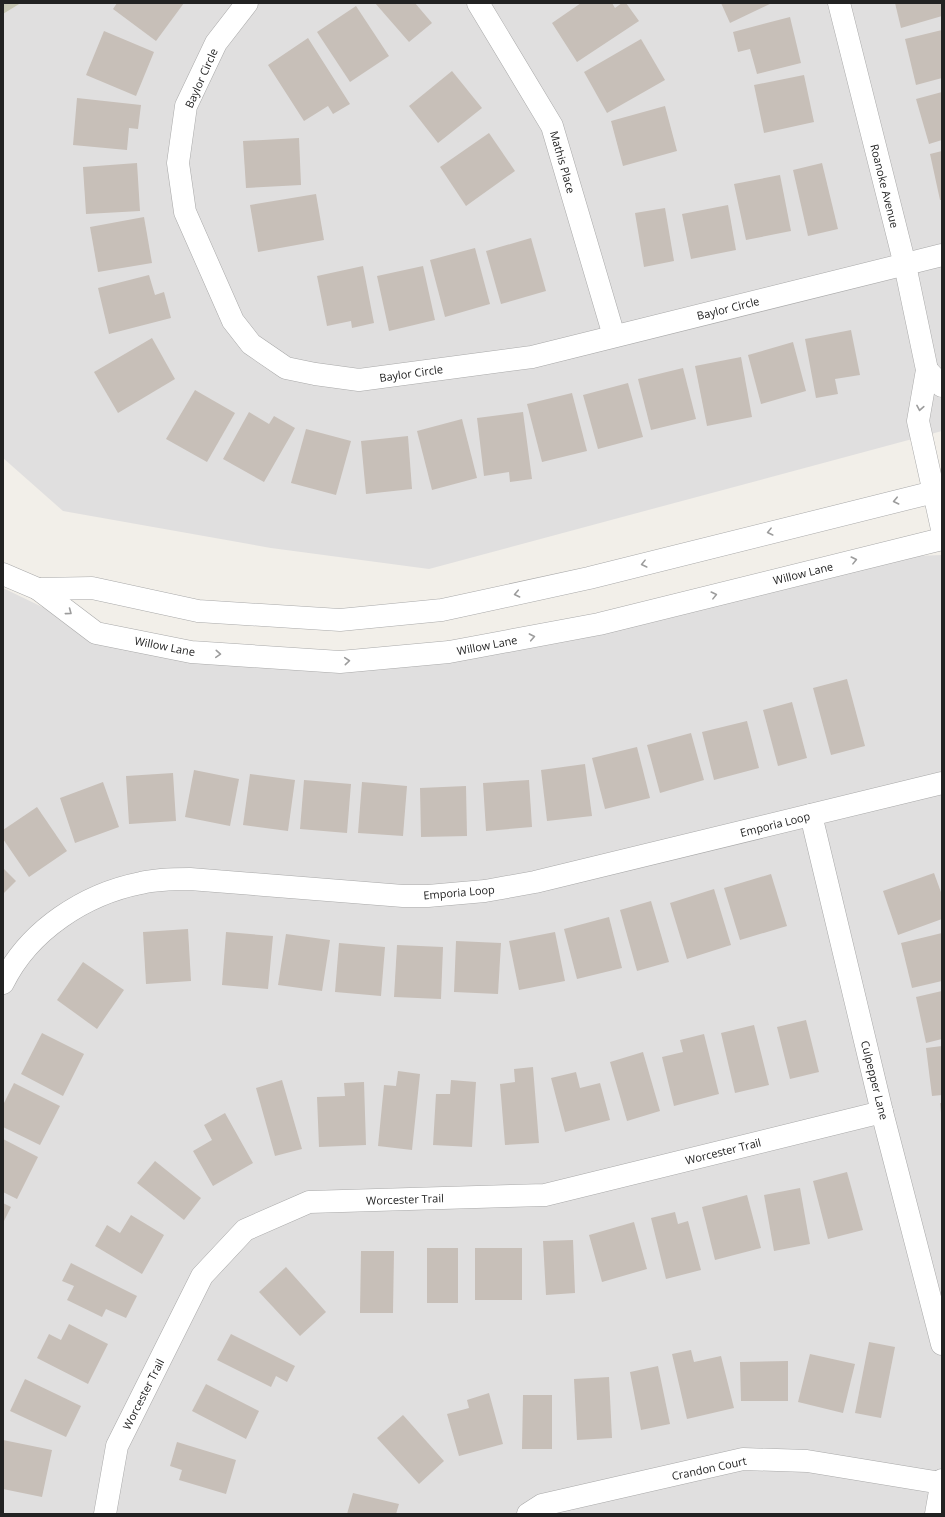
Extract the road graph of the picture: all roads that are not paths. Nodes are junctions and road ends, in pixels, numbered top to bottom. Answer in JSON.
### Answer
{"nodes":[{"id":1,"x":247,"y":3,"type":"edge"},
{"id":2,"x":478,"y":3,"type":"edge"},
{"id":3,"x":838,"y":3,"type":"edge"},
{"id":4,"x":942,"y":255,"type":"edge"},
{"id":5,"x":905,"y":264,"type":"junction"},
{"id":6,"x":614,"y":336,"type":"junction"},
{"id":7,"x":927,"y":370,"type":"junction"},
{"id":8,"x":942,"y":386,"type":"edge"},
{"id":9,"x":938,"y":491,"type":"edge"},
{"id":10,"x":942,"y":529,"type":"edge"},
{"id":11,"x":942,"y":539,"type":"edge"},
{"id":12,"x":3,"y":574,"type":"edge"},
{"id":13,"x":38,"y":588,"type":"junction"},
{"id":14,"x":942,"y":783,"type":"edge"},
{"id":15,"x":811,"y":815,"type":"junction"},
{"id":16,"x":3,"y":983,"type":"edge"},
{"id":17,"x":882,"y":1112,"type":"junction"},
{"id":18,"x":942,"y":1344,"type":"edge"},
{"id":19,"x":942,"y":1482,"type":"edge"},
{"id":20,"x":105,"y":1514,"type":"edge"},
{"id":21,"x":528,"y":1514,"type":"edge"},
{"id":22,"x":936,"y":1514,"type":"edge"}],
"edges":[{"from":1,"to":6,"type":"street","name":"Baylor Circle"},
{"from":2,"to":6,"type":"street","name":"Mathis Place"},
{"from":3,"to":5,"type":"street","name":"Roanoke Avenue"},
{"from":4,"to":5,"type":"street","name":"Baylor Circle"},
{"from":5,"to":6,"type":"street","name":"Baylor Circle"},
{"from":5,"to":7,"type":"street","name":"Roanoke Avenue"},
{"from":7,"to":8,"type":"street"},
{"from":7,"to":9,"type":"street","one_way":true},
{"from":9,"to":10,"type":"street"},
{"from":9,"to":13,"type":"street","name":"Willow Lane","one_way":true},
{"from":13,"to":11,"type":"street","name":"Willow Lane","one_way":true},
{"from":12,"to":13,"type":"street","name":"Willow Lane"},
{"from":14,"to":15,"type":"street","name":"Emporia Loop"},
{"from":15,"to":16,"type":"street","name":"Emporia Loop"},
{"from":15,"to":17,"type":"street","name":"Culpepper Lane"},
{"from":17,"to":18,"type":"street","name":"Culpepper Lane"},
{"from":17,"to":20,"type":"street","name":"Worcester Trail"},
{"from":19,"to":21,"type":"street","name":"Crandon Court"},
{"from":19,"to":22,"type":"street"}]}
